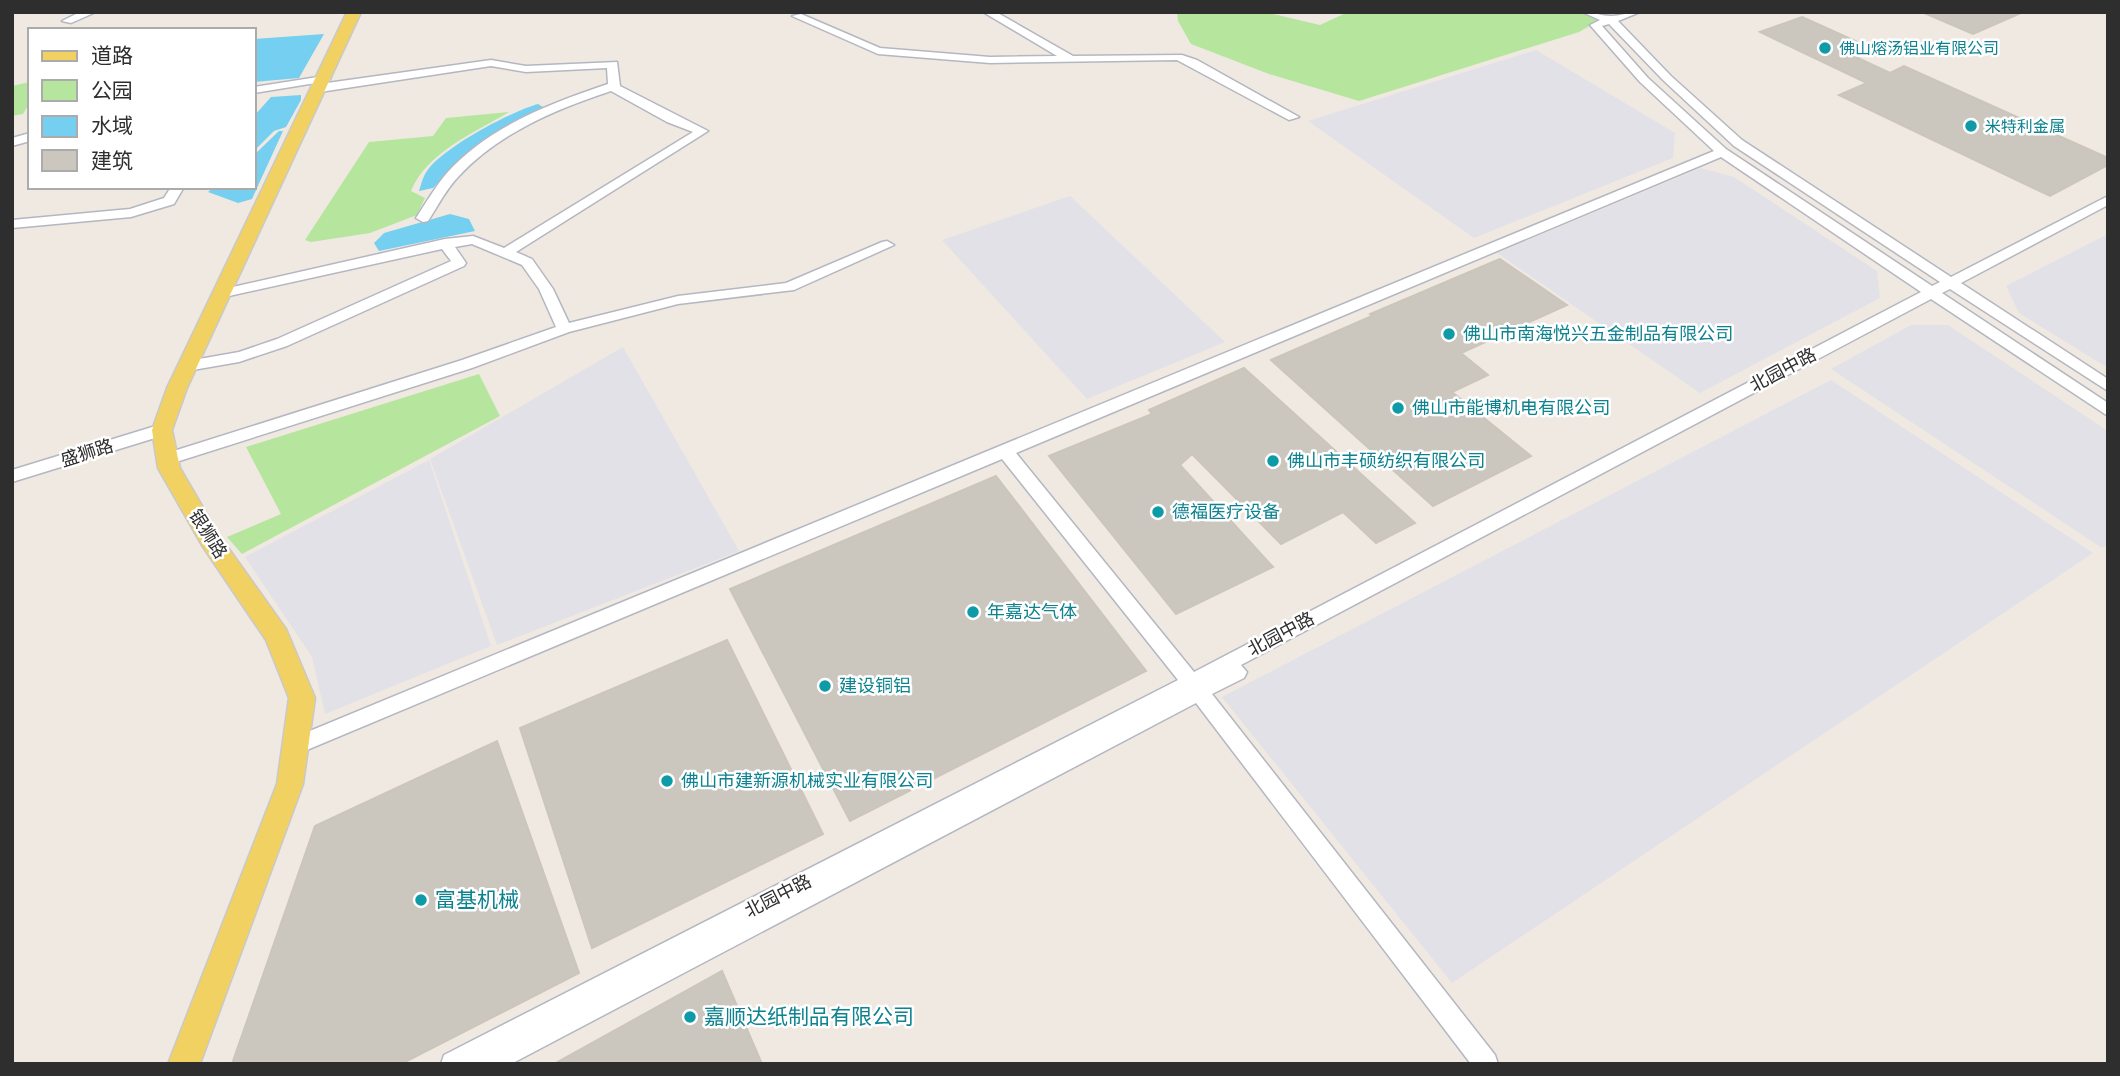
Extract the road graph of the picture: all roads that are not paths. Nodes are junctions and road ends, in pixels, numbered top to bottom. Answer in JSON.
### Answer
{"nodes":[{"id":1,"x":91,"y":12,"type":"edge"},
{"id":2,"x":354,"y":12,"type":"edge"},
{"id":3,"x":816,"y":12,"type":"edge"},
{"id":4,"x":988,"y":12,"type":"edge"},
{"id":5,"x":1587,"y":12,"type":"edge"},
{"id":6,"x":1635,"y":12,"type":"edge"},
{"id":7,"x":793,"y":14,"type":"edge"},
{"id":8,"x":1611,"y":20,"type":"junction"},
{"id":9,"x":67,"y":21,"type":"dead end"},
{"id":10,"x":1071,"y":59,"type":"junction"},
{"id":11,"x":322,"y":84,"type":"junction"},
{"id":12,"x":614,"y":86,"type":"junction"},
{"id":13,"x":269,"y":88,"type":"junction"},
{"id":14,"x":256,"y":90,"type":"edge"},
{"id":15,"x":256,"y":103,"type":"edge"},
{"id":16,"x":1293,"y":117,"type":"dead end"},
{"id":17,"x":1722,"y":152,"type":"junction"},
{"id":18,"x":177,"y":189,"type":"edge"},
{"id":19,"x":2108,"y":200,"type":"edge"},
{"id":20,"x":2108,"y":210,"type":"edge"},
{"id":21,"x":423,"y":218,"type":"dead end"},
{"id":22,"x":12,"y":224,"type":"edge"},
{"id":23,"x":445,"y":243,"type":"junction"},
{"id":24,"x":887,"y":245,"type":"dead end"},
{"id":25,"x":507,"y":253,"type":"junction"},
{"id":26,"x":1944,"y":290,"type":"junction"},
{"id":27,"x":220,"y":294,"type":"junction"},
{"id":28,"x":564,"y":330,"type":"junction"},
{"id":29,"x":187,"y":366,"type":"junction"},
{"id":30,"x":2108,"y":386,"type":"edge"},
{"id":31,"x":2108,"y":411,"type":"edge"},
{"id":32,"x":164,"y":443,"type":"junction"},
{"id":33,"x":1005,"y":451,"type":"junction"},
{"id":34,"x":12,"y":476,"type":"edge"},
{"id":35,"x":12,"y":486,"type":"edge"},
{"id":36,"x":1195,"y":687,"type":"junction"},
{"id":37,"x":295,"y":747,"type":"junction"},
{"id":38,"x":184,"y":1064,"type":"edge"},
{"id":39,"x":453,"y":1064,"type":"edge"},
{"id":40,"x":486,"y":1064,"type":"edge"},
{"id":41,"x":1486,"y":1064,"type":"edge"}],
"edges":[{"from":1,"to":9,"type":"street"},
{"from":2,"to":11,"type":"main road"},
{"from":3,"to":7,"type":"street"},
{"from":4,"to":10,"type":"street"},
{"from":5,"to":8,"type":"street"},
{"from":6,"to":8,"type":"street"},
{"from":7,"to":10,"type":"street"},
{"from":8,"to":17,"type":"street"},
{"from":8,"to":26,"type":"street"},
{"from":10,"to":16,"type":"street"},
{"from":11,"to":12,"type":"street"},
{"from":11,"to":13,"type":"street"},
{"from":11,"to":27,"type":"main road"},
{"from":12,"to":21,"type":"street"},
{"from":12,"to":25,"type":"street"},
{"from":13,"to":14,"type":"street"},
{"from":13,"to":15,"type":"street"},
{"from":17,"to":26,"type":"street"},
{"from":17,"to":33,"type":"street"},
{"from":18,"to":22,"type":"street"},
{"from":19,"to":26,"type":"street","name":"北园中路"},
{"from":20,"to":26,"type":"street","name":"北园中路"},
{"from":23,"to":25,"type":"street"},
{"from":23,"to":27,"type":"street"},
{"from":23,"to":29,"type":"street"},
{"from":24,"to":28,"type":"street"},
{"from":25,"to":28,"type":"street"},
{"from":26,"to":30,"type":"street"},
{"from":26,"to":31,"type":"street"},
{"from":26,"to":36,"type":"street","name":"北园中路"},
{"from":27,"to":29,"type":"main road"},
{"from":28,"to":32,"type":"street"},
{"from":29,"to":32,"type":"main road"},
{"from":32,"to":34,"type":"street","name":"盛狮路"},
{"from":32,"to":35,"type":"street","name":"盛狮路"},
{"from":32,"to":37,"type":"main road","name":"银狮路"},
{"from":33,"to":36,"type":"street"},
{"from":33,"to":37,"type":"street"},
{"from":36,"to":39,"type":"street","name":"北园中路"},
{"from":36,"to":40,"type":"street","name":"北园中路"},
{"from":36,"to":41,"type":"street"},
{"from":37,"to":38,"type":"main road","name":"银狮路"}]}
